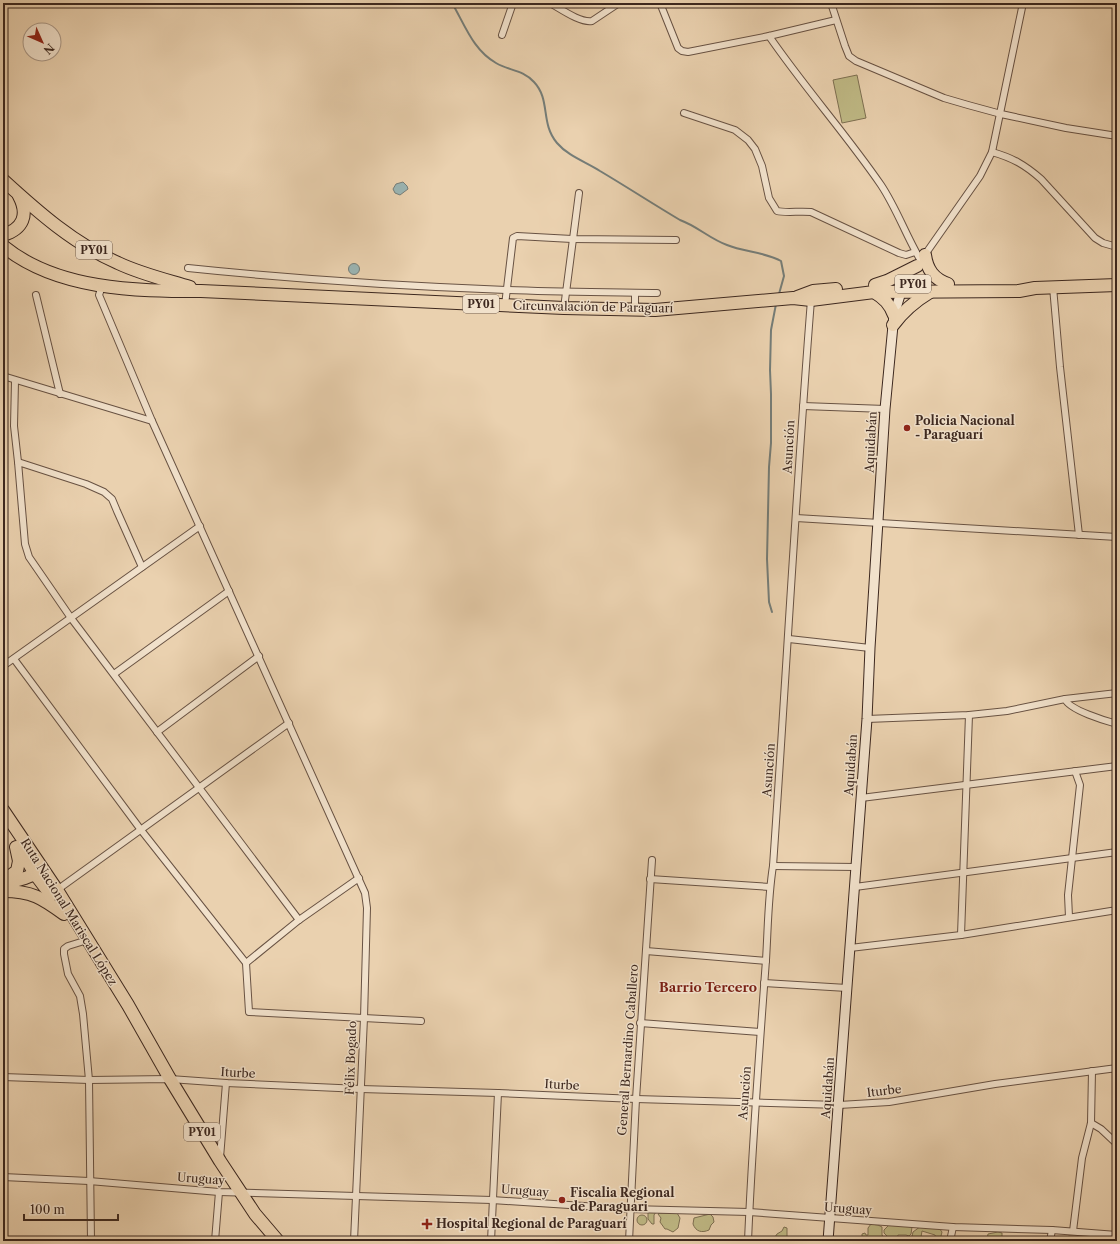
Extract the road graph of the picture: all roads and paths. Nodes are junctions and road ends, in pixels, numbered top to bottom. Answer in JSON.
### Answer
{"nodes":[{"id":1,"x":513,"y":3,"type":"edge"},
{"id":2,"x":550,"y":3,"type":"edge"},
{"id":3,"x":619,"y":3,"type":"edge"},
{"id":4,"x":660,"y":3,"type":"edge"},
{"id":5,"x":831,"y":3,"type":"edge"},
{"id":6,"x":1023,"y":3,"type":"edge"},
{"id":7,"x":836,"y":20,"type":"junction"},
{"id":8,"x":502,"y":35,"type":"dead end"},
{"id":9,"x":769,"y":36,"type":"junction"},
{"id":10,"x":684,"y":113,"type":"dead end"},
{"id":11,"x":1001,"y":114,"type":"junction"},
{"id":12,"x":1117,"y":136,"type":"edge"},
{"id":13,"x":992,"y":152,"type":"junction"},
{"id":14,"x":3,"y":180,"type":"edge"},
{"id":15,"x":16,"y":191,"type":"junction"},
{"id":16,"x":579,"y":193,"type":"dead end"},
{"id":17,"x":3,"y":235,"type":"edge"},
{"id":18,"x":572,"y":240,"type":"junction"},
{"id":19,"x":676,"y":240,"type":"dead end"},
{"id":20,"x":1117,"y":247,"type":"edge"},
{"id":21,"x":8,"y":250,"type":"edge"},
{"id":22,"x":188,"y":268,"type":"dead end"},
{"id":23,"x":913,"y":271,"type":"junction"},
{"id":24,"x":948,"y":284,"type":"junction"},
{"id":25,"x":1117,"y":285,"type":"edge"},
{"id":26,"x":102,"y":286,"type":"junction"},
{"id":27,"x":1054,"y":287,"type":"junction"},
{"id":28,"x":874,"y":288,"type":"junction"},
{"id":29,"x":1035,"y":288,"type":"junction"},
{"id":30,"x":507,"y":290,"type":"junction"},
{"id":31,"x":201,"y":291,"type":"junction"},
{"id":32,"x":566,"y":292,"type":"junction"},
{"id":33,"x":930,"y":292,"type":"junction"},
{"id":34,"x":635,"y":293,"type":"junction"},
{"id":35,"x":657,"y":293,"type":"dead end"},
{"id":36,"x":36,"y":295,"type":"dead end"},
{"id":37,"x":793,"y":298,"type":"junction"},
{"id":38,"x":811,"y":300,"type":"junction"},
{"id":39,"x":505,"y":305,"type":"junction"},
{"id":40,"x":564,"y":308,"type":"junction"},
{"id":41,"x":635,"y":310,"type":"junction"},
{"id":42,"x":894,"y":320,"type":"junction"},
{"id":43,"x":3,"y":376,"type":"edge"},
{"id":44,"x":15,"y":381,"type":"junction"},
{"id":45,"x":60,"y":394,"type":"junction"},
{"id":46,"x":802,"y":406,"type":"junction"},
{"id":47,"x":885,"y":409,"type":"junction"},
{"id":48,"x":152,"y":421,"type":"junction"},
{"id":49,"x":18,"y":462,"type":"junction"},
{"id":50,"x":796,"y":518,"type":"junction"},
{"id":51,"x":878,"y":523,"type":"junction"},
{"id":52,"x":200,"y":526,"type":"junction"},
{"id":53,"x":1079,"y":535,"type":"junction"},
{"id":54,"x":1117,"y":537,"type":"edge"},
{"id":55,"x":142,"y":567,"type":"junction"},
{"id":56,"x":229,"y":591,"type":"junction"},
{"id":57,"x":71,"y":618,"type":"junction"},
{"id":58,"x":789,"y":639,"type":"junction"},
{"id":59,"x":870,"y":648,"type":"junction"},
{"id":60,"x":259,"y":656,"type":"junction"},
{"id":61,"x":14,"y":659,"type":"junction"},
{"id":62,"x":3,"y":666,"type":"edge"},
{"id":63,"x":114,"y":674,"type":"junction"},
{"id":64,"x":1117,"y":693,"type":"edge"},
{"id":65,"x":1065,"y":699,"type":"junction"},
{"id":66,"x":968,"y":715,"type":"junction"},
{"id":67,"x":867,"y":719,"type":"junction"},
{"id":68,"x":289,"y":723,"type":"junction"},
{"id":69,"x":1117,"y":724,"type":"edge"},
{"id":70,"x":157,"y":732,"type":"junction"},
{"id":71,"x":1117,"y":766,"type":"edge"},
{"id":72,"x":1075,"y":771,"type":"junction"},
{"id":73,"x":966,"y":785,"type":"junction"},
{"id":74,"x":199,"y":788,"type":"junction"},
{"id":75,"x":861,"y":798,"type":"junction"},
{"id":76,"x":3,"y":810,"type":"edge"},
{"id":77,"x":3,"y":821,"type":"edge"},
{"id":78,"x":142,"y":830,"type":"junction"},
{"id":79,"x":12,"y":834,"type":"junction"},
{"id":80,"x":30,"y":850,"type":"junction"},
{"id":81,"x":1117,"y":852,"type":"edge"},
{"id":82,"x":1072,"y":858,"type":"junction"},
{"id":83,"x":652,"y":860,"type":"dead end"},
{"id":84,"x":773,"y":866,"type":"junction"},
{"id":85,"x":856,"y":867,"type":"junction"},
{"id":86,"x":963,"y":872,"type":"junction"},
{"id":87,"x":35,"y":874,"type":"junction"},
{"id":88,"x":359,"y":878,"type":"junction"},
{"id":89,"x":650,"y":879,"type":"junction"},
{"id":90,"x":3,"y":883,"type":"edge"},
{"id":91,"x":770,"y":887,"type":"junction"},
{"id":92,"x":855,"y":887,"type":"junction"},
{"id":93,"x":3,"y":891,"type":"edge"},
{"id":94,"x":59,"y":894,"type":"junction"},
{"id":95,"x":1117,"y":910,"type":"edge"},
{"id":96,"x":64,"y":914,"type":"junction"},
{"id":97,"x":1069,"y":917,"type":"junction"},
{"id":98,"x":299,"y":920,"type":"junction"},
{"id":99,"x":961,"y":935,"type":"junction"},
{"id":100,"x":81,"y":942,"type":"junction"},
{"id":101,"x":850,"y":948,"type":"junction"},
{"id":102,"x":646,"y":951,"type":"junction"},
{"id":103,"x":766,"y":961,"type":"junction"},
{"id":104,"x":246,"y":963,"type":"junction"},
{"id":105,"x":764,"y":983,"type":"junction"},
{"id":106,"x":847,"y":988,"type":"junction"},
{"id":107,"x":134,"y":1016,"type":"junction"},
{"id":108,"x":364,"y":1018,"type":"junction"},
{"id":109,"x":421,"y":1021,"type":"dead end"},
{"id":110,"x":640,"y":1023,"type":"junction"},
{"id":111,"x":760,"y":1032,"type":"junction"},
{"id":112,"x":1117,"y":1068,"type":"edge"},
{"id":113,"x":1092,"y":1071,"type":"junction"},
{"id":114,"x":3,"y":1077,"type":"edge"},
{"id":115,"x":170,"y":1079,"type":"junction"},
{"id":116,"x":89,"y":1080,"type":"junction"},
{"id":117,"x":226,"y":1083,"type":"junction"},
{"id":118,"x":361,"y":1089,"type":"junction"},
{"id":119,"x":498,"y":1093,"type":"junction"},
{"id":120,"x":636,"y":1099,"type":"junction"},
{"id":121,"x":755,"y":1103,"type":"junction"},
{"id":122,"x":838,"y":1105,"type":"junction"},
{"id":123,"x":1091,"y":1123,"type":"junction"},
{"id":124,"x":1117,"y":1144,"type":"edge"},
{"id":125,"x":220,"y":1161,"type":"junction"},
{"id":126,"x":3,"y":1177,"type":"edge"},
{"id":127,"x":89,"y":1181,"type":"junction"},
{"id":128,"x":219,"y":1192,"type":"junction"},
{"id":129,"x":240,"y":1192,"type":"junction"},
{"id":130,"x":355,"y":1196,"type":"junction"},
{"id":131,"x":492,"y":1200,"type":"junction"},
{"id":132,"x":630,"y":1209,"type":"junction"},
{"id":133,"x":749,"y":1212,"type":"junction"},
{"id":134,"x":829,"y":1219,"type":"junction"},
{"id":135,"x":953,"y":1227,"type":"junction"},
{"id":136,"x":1052,"y":1230,"type":"junction"},
{"id":137,"x":1073,"y":1231,"type":"junction"},
{"id":138,"x":1104,"y":1234,"type":"junction"},
{"id":139,"x":1117,"y":1235,"type":"edge"},
{"id":140,"x":90,"y":1241,"type":"edge"},
{"id":141,"x":215,"y":1241,"type":"edge"},
{"id":142,"x":278,"y":1241,"type":"edge"},
{"id":143,"x":354,"y":1241,"type":"edge"},
{"id":144,"x":491,"y":1241,"type":"edge"},
{"id":145,"x":629,"y":1241,"type":"edge"},
{"id":146,"x":748,"y":1241,"type":"edge"},
{"id":147,"x":828,"y":1241,"type":"edge"},
{"id":148,"x":950,"y":1241,"type":"edge"},
{"id":149,"x":1050,"y":1241,"type":"edge"},
{"id":150,"x":1104,"y":1241,"type":"edge"}],
"edges":[{"from":1,"to":8,"type":"street"},
{"from":2,"to":3,"type":"street"},
{"from":4,"to":9,"type":"street"},
{"from":5,"to":7,"type":"street"},
{"from":6,"to":11,"type":"street"},
{"from":7,"to":9,"type":"street"},
{"from":7,"to":11,"type":"street"},
{"from":9,"to":23,"type":"street"},
{"from":10,"to":23,"type":"street"},
{"from":11,"to":12,"type":"street"},
{"from":11,"to":13,"type":"street"},
{"from":13,"to":20,"type":"street"},
{"from":13,"to":23,"type":"street"},
{"from":14,"to":15,"type":"highway","name":"Circunvalación de Paraguarí","number":"PY01"},
{"from":15,"to":17,"type":"highway"},
{"from":15,"to":31,"type":"highway","name":"Circunvalación de Paraguarí","number":"PY01"},
{"from":16,"to":18,"type":"street"},
{"from":18,"to":19,"type":"street"},
{"from":18,"to":30,"type":"street"},
{"from":18,"to":32,"type":"street"},
{"from":21,"to":26,"type":"highway","name":"Circunvalación de Paraguarí","number":"PY01"},
{"from":22,"to":30,"type":"street"},
{"from":23,"to":24,"type":"highway","name":"Circunvalación de Paraguarí","number":"PY01"},
{"from":23,"to":24,"type":"highway"},
{"from":23,"to":28,"type":"highway","name":"Circunvalación de Paraguarí","number":"PY01"},
{"from":23,"to":28,"type":"highway"},
{"from":23,"to":33,"type":"highway","name":"Circunvalación de Paraguarí","number":"PY01"},
{"from":23,"to":42,"type":"street","name":"Aquidabán"},
{"from":24,"to":29,"type":"highway","name":"Circunvalación de Paraguarí","number":"PY01"},
{"from":25,"to":27,"type":"highway","name":"Circunvalación de Paraguarí","number":"PY01"},
{"from":26,"to":31,"type":"highway","name":"Circunvalación de Paraguarí","number":"PY01"},
{"from":26,"to":48,"type":"street","name":"Félix Bogado"},
{"from":27,"to":29,"type":"highway","name":"Circunvalación de Paraguarí","number":"PY01"},
{"from":27,"to":53,"type":"street"},
{"from":28,"to":37,"type":"highway","name":"Circunvalación de Paraguarí","number":"PY01"},
{"from":28,"to":38,"type":"highway","name":"Circunvalación de Paraguarí","number":"PY01"},
{"from":28,"to":42,"type":"highway"},
{"from":29,"to":33,"type":"highway","name":"Circunvalación de Paraguarí","number":"PY01"},
{"from":30,"to":32,"type":"street"},
{"from":30,"to":39,"type":"street"},
{"from":31,"to":39,"type":"highway","name":"Circunvalación de Paraguarí","number":"PY01"},
{"from":32,"to":34,"type":"street"},
{"from":32,"to":40,"type":"street"},
{"from":33,"to":42,"type":"highway"},
{"from":34,"to":35,"type":"street"},
{"from":34,"to":41,"type":"street"},
{"from":36,"to":45,"type":"street"},
{"from":37,"to":38,"type":"highway","name":"Circunvalación de Paraguarí","number":"PY01"},
{"from":37,"to":41,"type":"highway","name":"Circunvalación de Paraguarí","number":"PY01"},
{"from":38,"to":46,"type":"street","name":"Asunción"},
{"from":39,"to":40,"type":"highway","name":"Circunvalación de Paraguarí","number":"PY01"},
{"from":40,"to":41,"type":"highway","name":"Circunvalación de Paraguarí","number":"PY01"},
{"from":42,"to":47,"type":"street","name":"Aquidabán"},
{"from":43,"to":44,"type":"street"},
{"from":44,"to":45,"type":"street"},
{"from":44,"to":49,"type":"street"},
{"from":45,"to":48,"type":"street"},
{"from":46,"to":47,"type":"street"},
{"from":46,"to":50,"type":"street","name":"Asunción"},
{"from":47,"to":51,"type":"street","name":"Aquidabán"},
{"from":48,"to":52,"type":"street","name":"Félix Bogado"},
{"from":49,"to":55,"type":"street"},
{"from":49,"to":57,"type":"street"},
{"from":50,"to":51,"type":"street"},
{"from":50,"to":58,"type":"street","name":"Asunción"},
{"from":51,"to":53,"type":"street"},
{"from":51,"to":59,"type":"street","name":"Aquidabán"},
{"from":52,"to":55,"type":"street"},
{"from":52,"to":56,"type":"street","name":"Félix Bogado"},
{"from":53,"to":54,"type":"street"},
{"from":55,"to":57,"type":"street"},
{"from":56,"to":60,"type":"street","name":"Félix Bogado"},
{"from":56,"to":63,"type":"street"},
{"from":57,"to":61,"type":"street"},
{"from":57,"to":63,"type":"street"},
{"from":58,"to":59,"type":"street"},
{"from":58,"to":84,"type":"street","name":"Asunción"},
{"from":59,"to":67,"type":"street","name":"Aquidabán"},
{"from":60,"to":68,"type":"street","name":"Félix Bogado"},
{"from":60,"to":70,"type":"street"},
{"from":61,"to":62,"type":"street"},
{"from":61,"to":78,"type":"street"},
{"from":63,"to":70,"type":"street"},
{"from":64,"to":65,"type":"street"},
{"from":65,"to":66,"type":"street"},
{"from":65,"to":69,"type":"street"},
{"from":66,"to":67,"type":"street"},
{"from":66,"to":73,"type":"street"},
{"from":67,"to":75,"type":"street","name":"Aquidabán"},
{"from":68,"to":74,"type":"street"},
{"from":68,"to":88,"type":"street","name":"Félix Bogado"},
{"from":70,"to":74,"type":"street"},
{"from":71,"to":72,"type":"street"},
{"from":72,"to":73,"type":"street"},
{"from":72,"to":82,"type":"street"},
{"from":73,"to":75,"type":"street"},
{"from":73,"to":86,"type":"street"},
{"from":74,"to":78,"type":"street"},
{"from":74,"to":98,"type":"street"},
{"from":75,"to":85,"type":"street","name":"Aquidabán"},
{"from":76,"to":80,"type":"highway","name":"Ruta Nacional Mariscal López","number":"PY01"},
{"from":77,"to":79,"type":"highway","name":"Ruta Nacional Mariscal López","number":"PY01"},
{"from":78,"to":94,"type":"street"},
{"from":78,"to":104,"type":"street"},
{"from":79,"to":87,"type":"highway","name":"Ruta Nacional Mariscal López","number":"PY01"},
{"from":79,"to":90,"type":"highway"},
{"from":80,"to":87,"type":"highway"},
{"from":80,"to":94,"type":"highway","name":"Ruta Nacional Mariscal López","number":"PY01"},
{"from":81,"to":82,"type":"street"},
{"from":82,"to":86,"type":"street"},
{"from":82,"to":97,"type":"street"},
{"from":83,"to":89,"type":"street","name":"General Bernardino Caballero"},
{"from":84,"to":85,"type":"street"},
{"from":84,"to":91,"type":"street","name":"Asunción"},
{"from":85,"to":92,"type":"street","name":"Aquidabán"},
{"from":86,"to":92,"type":"street"},
{"from":86,"to":99,"type":"street"},
{"from":87,"to":90,"type":"highway"},
{"from":87,"to":94,"type":"highway"},
{"from":87,"to":96,"type":"highway","name":"Ruta Nacional Mariscal López","number":"PY01"},
{"from":88,"to":98,"type":"street"},
{"from":88,"to":108,"type":"street","name":"Félix Bogado"},
{"from":89,"to":91,"type":"street"},
{"from":89,"to":102,"type":"street","name":"General Bernardino Caballero"},
{"from":91,"to":103,"type":"street","name":"Asunción"},
{"from":92,"to":101,"type":"street","name":"Aquidabán"},
{"from":93,"to":96,"type":"highway"},
{"from":94,"to":107,"type":"highway","name":"Ruta Nacional Mariscal López","number":"PY01"},
{"from":95,"to":97,"type":"street"},
{"from":96,"to":100,"type":"highway","name":"Ruta Nacional Mariscal López","number":"PY01"},
{"from":97,"to":99,"type":"street"},
{"from":98,"to":104,"type":"street"},
{"from":99,"to":101,"type":"street"},
{"from":100,"to":107,"type":"highway","name":"Ruta Nacional Mariscal López","number":"PY01"},
{"from":100,"to":116,"type":"street"},
{"from":101,"to":106,"type":"street","name":"Aquidabán"},
{"from":102,"to":103,"type":"street"},
{"from":102,"to":110,"type":"street","name":"General Bernardino Caballero"},
{"from":103,"to":105,"type":"street","name":"Asunción"},
{"from":104,"to":108,"type":"street"},
{"from":105,"to":106,"type":"street"},
{"from":105,"to":111,"type":"street","name":"Asunción"},
{"from":106,"to":122,"type":"street","name":"Aquidabán"},
{"from":107,"to":115,"type":"highway","name":"Ruta Nacional Mariscal López","number":"PY01"},
{"from":108,"to":109,"type":"street"},
{"from":108,"to":118,"type":"street","name":"Félix Bogado"},
{"from":110,"to":111,"type":"street"},
{"from":110,"to":120,"type":"street","name":"General Bernardino Caballero"},
{"from":111,"to":121,"type":"street","name":"Asunción"},
{"from":112,"to":113,"type":"street","name":"Iturbe"},
{"from":113,"to":122,"type":"street","name":"Iturbe"},
{"from":113,"to":123,"type":"street"},
{"from":114,"to":116,"type":"street","name":"Iturbe"},
{"from":115,"to":116,"type":"street","name":"Iturbe"},
{"from":115,"to":117,"type":"street","name":"Iturbe"},
{"from":115,"to":125,"type":"highway","name":"Ruta Nacional Mariscal López","number":"PY01"},
{"from":116,"to":127,"type":"street"},
{"from":117,"to":118,"type":"street","name":"Iturbe"},
{"from":117,"to":125,"type":"street"},
{"from":118,"to":119,"type":"street","name":"Iturbe"},
{"from":118,"to":130,"type":"street","name":"Félix Bogado"},
{"from":119,"to":120,"type":"street","name":"Iturbe"},
{"from":119,"to":131,"type":"street"},
{"from":120,"to":121,"type":"street","name":"Iturbe"},
{"from":120,"to":132,"type":"street","name":"General Bernardino Caballero"},
{"from":121,"to":122,"type":"street","name":"Iturbe"},
{"from":121,"to":133,"type":"street","name":"Asunción"},
{"from":122,"to":134,"type":"street","name":"Aquidabán"},
{"from":123,"to":124,"type":"street"},
{"from":123,"to":137,"type":"street"},
{"from":125,"to":129,"type":"highway","name":"Ruta Nacional Mariscal López","number":"PY01"},
{"from":126,"to":127,"type":"street","name":"Uruguay"},
{"from":127,"to":128,"type":"street","name":"Uruguay"},
{"from":127,"to":140,"type":"street"},
{"from":128,"to":129,"type":"street","name":"Uruguay"},
{"from":128,"to":141,"type":"street"},
{"from":129,"to":130,"type":"street","name":"Uruguay"},
{"from":129,"to":142,"type":"highway","name":"Ruta Nacional Mariscal López","number":"PY01"},
{"from":130,"to":131,"type":"street","name":"Uruguay"},
{"from":130,"to":143,"type":"street","name":"Félix Bogado"},
{"from":131,"to":132,"type":"street","name":"Uruguay"},
{"from":131,"to":144,"type":"street"},
{"from":132,"to":133,"type":"street","name":"Uruguay"},
{"from":132,"to":145,"type":"street","name":"General Bernardino Caballero"},
{"from":133,"to":134,"type":"street","name":"Uruguay"},
{"from":133,"to":146,"type":"street","name":"Asunción"},
{"from":134,"to":135,"type":"street","name":"Uruguay"},
{"from":134,"to":147,"type":"street","name":"Aquidabán"},
{"from":135,"to":136,"type":"street","name":"Uruguay"},
{"from":135,"to":148,"type":"street"},
{"from":136,"to":137,"type":"street","name":"Uruguay"},
{"from":136,"to":149,"type":"street"},
{"from":137,"to":138,"type":"street","name":"Uruguay"},
{"from":138,"to":139,"type":"street","name":"Uruguay"},
{"from":138,"to":150,"type":"street"}]}
